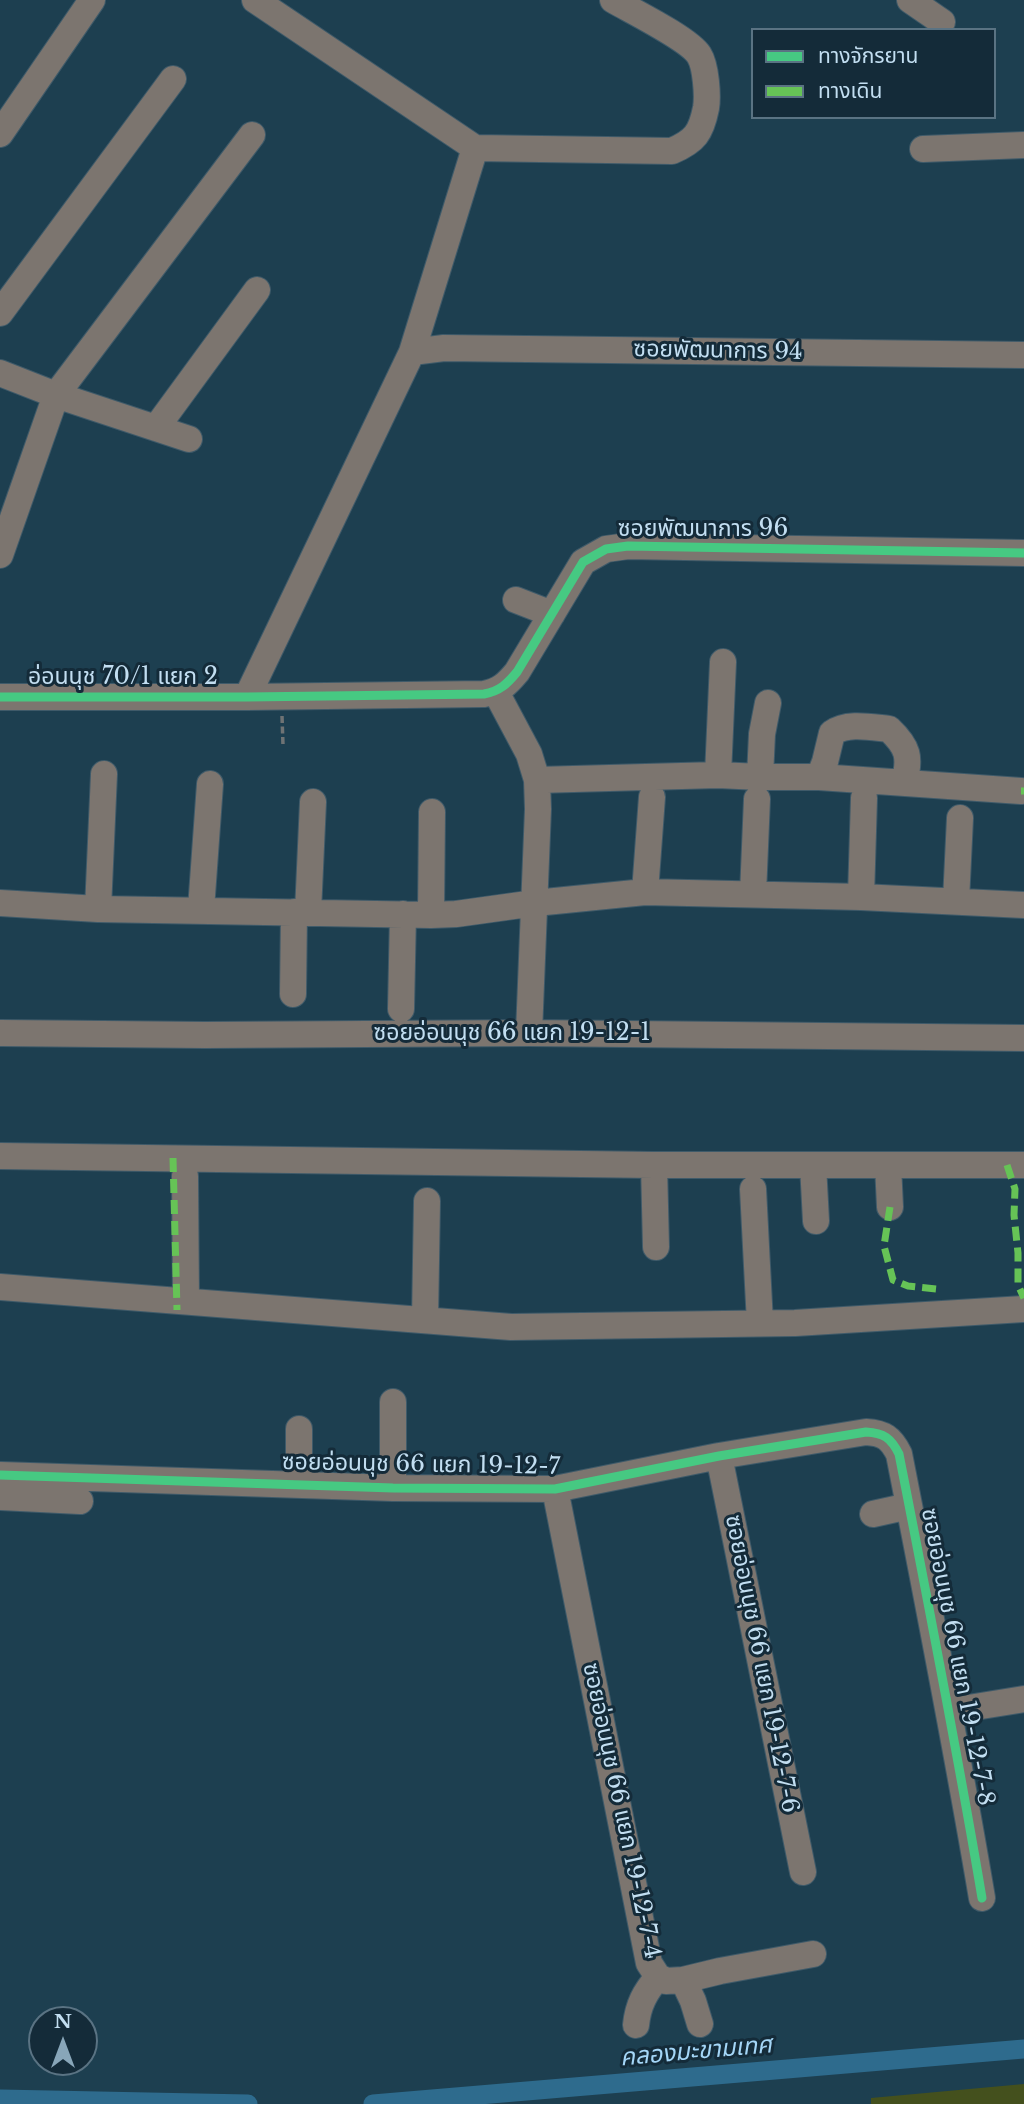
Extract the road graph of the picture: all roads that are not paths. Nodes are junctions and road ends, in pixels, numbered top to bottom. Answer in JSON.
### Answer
{"nodes":[{"id":1,"x":92,"y":0,"type":"edge"},
{"id":2,"x":255,"y":0,"type":"edge"},
{"id":3,"x":614,"y":0,"type":"edge"},
{"id":4,"x":910,"y":0,"type":"edge"},
{"id":5,"x":942,"y":22,"type":"dead end"},
{"id":6,"x":173,"y":79,"type":"dead end"},
{"id":7,"x":0,"y":134,"type":"edge"},
{"id":8,"x":252,"y":135,"type":"dead end"},
{"id":9,"x":1024,"y":145,"type":"edge"},
{"id":10,"x":475,"y":148,"type":"junction"},
{"id":11,"x":923,"y":149,"type":"dead end"},
{"id":12,"x":257,"y":290,"type":"dead end"},
{"id":13,"x":0,"y":313,"type":"edge"},
{"id":14,"x":412,"y":352,"type":"junction"},
{"id":15,"x":1024,"y":355,"type":"edge"},
{"id":16,"x":0,"y":373,"type":"edge"},
{"id":17,"x":56,"y":395,"type":"junction"},
{"id":18,"x":156,"y":428,"type":"junction"},
{"id":19,"x":188,"y":439,"type":"dead end"},
{"id":20,"x":4,"y":525,"type":"edge"},
{"id":21,"x":1024,"y":553,"type":"edge"},
{"id":22,"x":0,"y":555,"type":"edge"},
{"id":23,"x":516,"y":600,"type":"dead end"},
{"id":24,"x":552,"y":614,"type":"junction"},
{"id":25,"x":723,"y":662,"type":"dead end"},
{"id":26,"x":496,"y":692,"type":"junction"},
{"id":27,"x":0,"y":697,"type":"edge"},
{"id":28,"x":247,"y":697,"type":"junction"},
{"id":29,"x":768,"y":703,"type":"dead end"},
{"id":30,"x":104,"y":774,"type":"dead end"},
{"id":31,"x":718,"y":775,"type":"junction"},
{"id":32,"x":819,"y":777,"type":"junction"},
{"id":33,"x":537,"y":780,"type":"junction"},
{"id":34,"x":905,"y":783,"type":"junction"},
{"id":35,"x":210,"y":784,"type":"dead end"},
{"id":36,"x":759,"y":788,"type":"junction"},
{"id":37,"x":1021,"y":791,"type":"dead end"},
{"id":38,"x":652,"y":797,"type":"dead end"},
{"id":39,"x":864,"y":799,"type":"dead end"},
{"id":40,"x":313,"y":802,"type":"dead end"},
{"id":41,"x":432,"y":812,"type":"dead end"},
{"id":42,"x":960,"y":818,"type":"dead end"},
{"id":43,"x":645,"y":892,"type":"junction"},
{"id":44,"x":753,"y":894,"type":"junction"},
{"id":45,"x":861,"y":897,"type":"junction"},
{"id":46,"x":956,"y":901,"type":"junction"},
{"id":47,"x":0,"y":903,"type":"edge"},
{"id":48,"x":535,"y":903,"type":"junction"},
{"id":49,"x":1024,"y":905,"type":"edge"},
{"id":50,"x":98,"y":909,"type":"junction"},
{"id":51,"x":201,"y":909,"type":"junction"},
{"id":52,"x":301,"y":912,"type":"junction"},
{"id":53,"x":403,"y":914,"type":"junction"},
{"id":54,"x":431,"y":915,"type":"junction"},
{"id":55,"x":293,"y":994,"type":"dead end"},
{"id":56,"x":401,"y":1009,"type":"dead end"},
{"id":57,"x":0,"y":1033,"type":"edge"},
{"id":58,"x":529,"y":1033,"type":"junction"},
{"id":59,"x":1024,"y":1038,"type":"edge"},
{"id":60,"x":0,"y":1156,"type":"edge"},
{"id":61,"x":654,"y":1165,"type":"junction"},
{"id":62,"x":813,"y":1165,"type":"junction"},
{"id":63,"x":888,"y":1165,"type":"junction"},
{"id":64,"x":1024,"y":1166,"type":"edge"},
{"id":65,"x":185,"y":1176,"type":"dead end"},
{"id":66,"x":753,"y":1189,"type":"dead end"},
{"id":67,"x":428,"y":1201,"type":"dead end"},
{"id":68,"x":890,"y":1207,"type":"dead end"},
{"id":69,"x":816,"y":1221,"type":"dead end"},
{"id":70,"x":656,"y":1247,"type":"dead end"},
{"id":71,"x":0,"y":1287,"type":"edge"},
{"id":72,"x":186,"y":1301,"type":"junction"},
{"id":73,"x":1024,"y":1310,"type":"edge"},
{"id":74,"x":425,"y":1320,"type":"junction"},
{"id":75,"x":760,"y":1323,"type":"junction"},
{"id":76,"x":393,"y":1402,"type":"dead end"},
{"id":77,"x":299,"y":1429,"type":"dead end"},
{"id":78,"x":880,"y":1433,"type":"joint"},
{"id":79,"x":719,"y":1457,"type":"junction"},
{"id":80,"x":0,"y":1475,"type":"edge"},
{"id":81,"x":299,"y":1484,"type":"junction"},
{"id":82,"x":393,"y":1488,"type":"junction"},
{"id":83,"x":555,"y":1489,"type":"junction"},
{"id":84,"x":0,"y":1497,"type":"edge"},
{"id":85,"x":80,"y":1501,"type":"dead end"},
{"id":86,"x":909,"y":1506,"type":"junction"},
{"id":87,"x":873,"y":1514,"type":"dead end"},
{"id":88,"x":1024,"y":1699,"type":"edge"},
{"id":89,"x":950,"y":1711,"type":"junction"},
{"id":90,"x":803,"y":1872,"type":"dead end"},
{"id":91,"x":982,"y":1898,"type":"dead end"},
{"id":92,"x":813,"y":1954,"type":"dead end"},
{"id":93,"x":671,"y":1978,"type":"junction"},
{"id":94,"x":700,"y":2024,"type":"dead end"},
{"id":95,"x":636,"y":2025,"type":"dead end"}],
"edges":[{"from":1,"to":7,"type":"street"},
{"from":2,"to":10,"type":"street"},
{"from":3,"to":10,"type":"street"},
{"from":4,"to":5,"type":"street"},
{"from":6,"to":13,"type":"street"},
{"from":8,"to":17,"type":"street"},
{"from":9,"to":11,"type":"street"},
{"from":10,"to":14,"type":"street"},
{"from":12,"to":18,"type":"street"},
{"from":14,"to":15,"type":"street","name":"ซอยพัฒนาการ 94"},
{"from":14,"to":28,"type":"street"},
{"from":16,"to":17,"type":"street"},
{"from":17,"to":18,"type":"street"},
{"from":17,"to":20,"type":"street"},
{"from":18,"to":19,"type":"street"},
{"from":20,"to":22,"type":"street"},
{"from":21,"to":24,"type":"street","name":"ซอยพัฒนาการ 96"},
{"from":23,"to":24,"type":"street"},
{"from":24,"to":26,"type":"street","name":"ซอยพัฒนาการ 96"},
{"from":25,"to":31,"type":"street"},
{"from":26,"to":28,"type":"street"},
{"from":26,"to":33,"type":"street"},
{"from":27,"to":28,"type":"street","name":"อ่อนนุช 70/1 แยก 2"},
{"from":29,"to":36,"type":"street"},
{"from":30,"to":50,"type":"street"},
{"from":31,"to":33,"type":"street"},
{"from":31,"to":36,"type":"street"},
{"from":32,"to":34,"type":"street"},
{"from":32,"to":34,"type":"street"},
{"from":32,"to":36,"type":"street"},
{"from":33,"to":48,"type":"street"},
{"from":34,"to":37,"type":"street"},
{"from":35,"to":51,"type":"street"},
{"from":36,"to":44,"type":"street"},
{"from":38,"to":43,"type":"street"},
{"from":39,"to":45,"type":"street"},
{"from":40,"to":52,"type":"street"},
{"from":41,"to":54,"type":"street"},
{"from":42,"to":46,"type":"street"},
{"from":43,"to":44,"type":"street"},
{"from":43,"to":48,"type":"street"},
{"from":44,"to":45,"type":"street"},
{"from":45,"to":46,"type":"street"},
{"from":46,"to":49,"type":"street"},
{"from":47,"to":50,"type":"street"},
{"from":48,"to":54,"type":"street"},
{"from":48,"to":58,"type":"street"},
{"from":50,"to":51,"type":"street"},
{"from":51,"to":52,"type":"street"},
{"from":52,"to":53,"type":"street"},
{"from":52,"to":55,"type":"street"},
{"from":53,"to":54,"type":"street"},
{"from":53,"to":56,"type":"street"},
{"from":57,"to":58,"type":"street","name":"ซอยอ่อนนุช 66 แยก 19-12-1"},
{"from":58,"to":59,"type":"street","name":"ซอยอ่อนนุช 66 แยก 19-12-1"},
{"from":60,"to":61,"type":"street"},
{"from":61,"to":62,"type":"street"},
{"from":61,"to":70,"type":"street"},
{"from":62,"to":63,"type":"street"},
{"from":62,"to":69,"type":"street"},
{"from":63,"to":64,"type":"street"},
{"from":63,"to":68,"type":"street"},
{"from":65,"to":72,"type":"street"},
{"from":66,"to":75,"type":"street"},
{"from":67,"to":74,"type":"street"},
{"from":71,"to":72,"type":"street"},
{"from":72,"to":74,"type":"street"},
{"from":73,"to":75,"type":"street"},
{"from":74,"to":75,"type":"street"},
{"from":76,"to":82,"type":"street"},
{"from":77,"to":81,"type":"street"},
{"from":78,"to":79,"type":"street","name":"ซอยอ่อนนุช 66 แยก 19-12-7"},
{"from":78,"to":86,"type":"street","name":"ซอยอ่อนนุช 66 แยก 19-12-7-8"},
{"from":79,"to":83,"type":"street","name":"ซอยอ่อนนุช 66 แยก 19-12-7"},
{"from":79,"to":90,"type":"street","name":"ซอยอ่อนนุช 66 แยก 19-12-7-6"},
{"from":80,"to":81,"type":"street","name":"ซอยอ่อนนุช 66 แยก 19-12-7"},
{"from":81,"to":82,"type":"street","name":"ซอยอ่อนนุช 66 แยก 19-12-7"},
{"from":82,"to":83,"type":"street","name":"ซอยอ่อนนุช 66 แยก 19-12-7"},
{"from":83,"to":93,"type":"street","name":"ซอยอ่อนนุช 66 แยก 19-12-7-4"},
{"from":84,"to":85,"type":"street"},
{"from":86,"to":87,"type":"street"},
{"from":86,"to":89,"type":"street","name":"ซอยอ่อนนุช 66 แยก 19-12-7-8"},
{"from":88,"to":89,"type":"street"},
{"from":89,"to":91,"type":"street","name":"ซอยอ่อนนุช 66 แยก 19-12-7-8"},
{"from":92,"to":93,"type":"street","name":"ซอยอ่อนนุช 66 แยก 19-12-7-4"},
{"from":93,"to":94,"type":"street"},
{"from":93,"to":95,"type":"street"}]}
